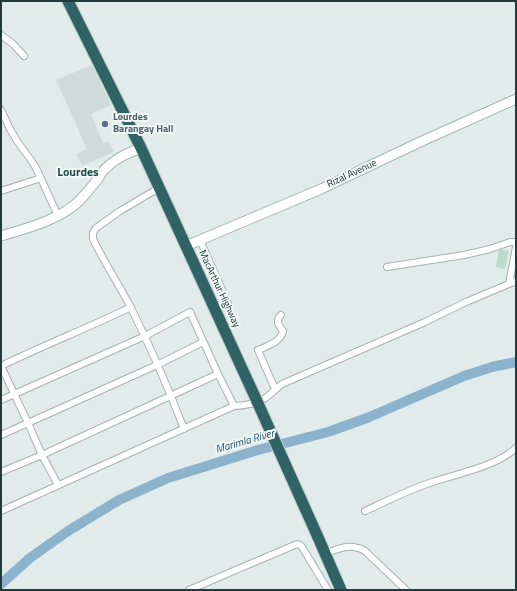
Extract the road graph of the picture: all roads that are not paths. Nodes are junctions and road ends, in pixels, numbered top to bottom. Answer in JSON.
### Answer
{"nodes":[{"id":1,"x":68,"y":1,"type":"edge"},
{"id":2,"x":1,"y":35,"type":"edge"},
{"id":3,"x":24,"y":56,"type":"dead end"},
{"id":4,"x":516,"y":99,"type":"edge"},
{"id":5,"x":1,"y":110,"type":"edge"},
{"id":6,"x":140,"y":148,"type":"junction"},
{"id":7,"x":41,"y":178,"type":"junction"},
{"id":8,"x":159,"y":188,"type":"junction"},
{"id":9,"x":1,"y":191,"type":"edge"},
{"id":10,"x":58,"y":216,"type":"junction"},
{"id":11,"x":1,"y":236,"type":"edge"},
{"id":12,"x":200,"y":240,"type":"junction"},
{"id":13,"x":516,"y":242,"type":"edge"},
{"id":14,"x":186,"y":246,"type":"junction"},
{"id":15,"x":516,"y":247,"type":"edge"},
{"id":16,"x":387,"y":267,"type":"dead end"},
{"id":17,"x":516,"y":281,"type":"edge"},
{"id":18,"x":509,"y":284,"type":"junction"},
{"id":19,"x":228,"y":303,"type":"dead end"},
{"id":20,"x":131,"y":307,"type":"junction"},
{"id":21,"x":281,"y":315,"type":"dead end"},
{"id":22,"x":145,"y":336,"type":"junction"},
{"id":23,"x":203,"y":342,"type":"junction"},
{"id":24,"x":157,"y":365,"type":"junction"},
{"id":25,"x":1,"y":366,"type":"edge"},
{"id":26,"x":218,"y":374,"type":"junction"},
{"id":27,"x":275,"y":389,"type":"junction"},
{"id":28,"x":15,"y":395,"type":"junction"},
{"id":29,"x":171,"y":395,"type":"junction"},
{"id":30,"x":1,"y":400,"type":"edge"},
{"id":31,"x":234,"y":406,"type":"junction"},
{"id":32,"x":28,"y":423,"type":"junction"},
{"id":33,"x":184,"y":429,"type":"junction"},
{"id":34,"x":1,"y":435,"type":"edge"},
{"id":35,"x":516,"y":448,"type":"edge"},
{"id":36,"x":42,"y":455,"type":"junction"},
{"id":37,"x":1,"y":472,"type":"edge"},
{"id":38,"x":58,"y":485,"type":"junction"},
{"id":39,"x":1,"y":511,"type":"edge"},
{"id":40,"x":365,"y":511,"type":"dead end"},
{"id":41,"x":325,"y":554,"type":"junction"},
{"id":42,"x":189,"y":590,"type":"edge"},
{"id":43,"x":328,"y":590,"type":"edge"},
{"id":44,"x":341,"y":590,"type":"edge"},
{"id":45,"x":406,"y":590,"type":"edge"}],
"edges":[{"from":1,"to":6,"type":"highway","name":"MacArthur Highway"},
{"from":2,"to":3,"type":"street"},
{"from":4,"to":12,"type":"street","name":"Rizal Avenue"},
{"from":5,"to":7,"type":"street"},
{"from":6,"to":8,"type":"highway","name":"MacArthur Highway"},
{"from":6,"to":10,"type":"street"},
{"from":7,"to":9,"type":"street"},
{"from":7,"to":10,"type":"street"},
{"from":8,"to":14,"type":"highway","name":"MacArthur Highway"},
{"from":8,"to":20,"type":"street"},
{"from":10,"to":11,"type":"street"},
{"from":12,"to":14,"type":"street","name":"Rizal Avenue"},
{"from":12,"to":19,"type":"street"},
{"from":13,"to":16,"type":"street"},
{"from":14,"to":41,"type":"highway","name":"MacArthur Highway","bridge":true},
{"from":15,"to":18,"type":"street"},
{"from":17,"to":18,"type":"street"},
{"from":18,"to":27,"type":"street"},
{"from":20,"to":22,"type":"street"},
{"from":20,"to":25,"type":"street"},
{"from":21,"to":27,"type":"street"},
{"from":22,"to":23,"type":"street"},
{"from":22,"to":24,"type":"street"},
{"from":22,"to":28,"type":"street"},
{"from":23,"to":24,"type":"street"},
{"from":23,"to":26,"type":"street"},
{"from":24,"to":29,"type":"street"},
{"from":24,"to":32,"type":"street"},
{"from":25,"to":28,"type":"street"},
{"from":26,"to":29,"type":"street"},
{"from":26,"to":31,"type":"street"},
{"from":27,"to":31,"type":"street"},
{"from":28,"to":30,"type":"street"},
{"from":28,"to":32,"type":"street"},
{"from":29,"to":33,"type":"street"},
{"from":29,"to":36,"type":"street"},
{"from":31,"to":33,"type":"street"},
{"from":32,"to":34,"type":"street"},
{"from":32,"to":36,"type":"street"},
{"from":33,"to":38,"type":"street"},
{"from":35,"to":40,"type":"street"},
{"from":36,"to":37,"type":"street"},
{"from":36,"to":38,"type":"street"},
{"from":38,"to":39,"type":"street"},
{"from":41,"to":44,"type":"highway","name":"MacArthur Highway"},
{"from":41,"to":45,"type":"street"},
{"from":42,"to":43,"type":"street"}]}
